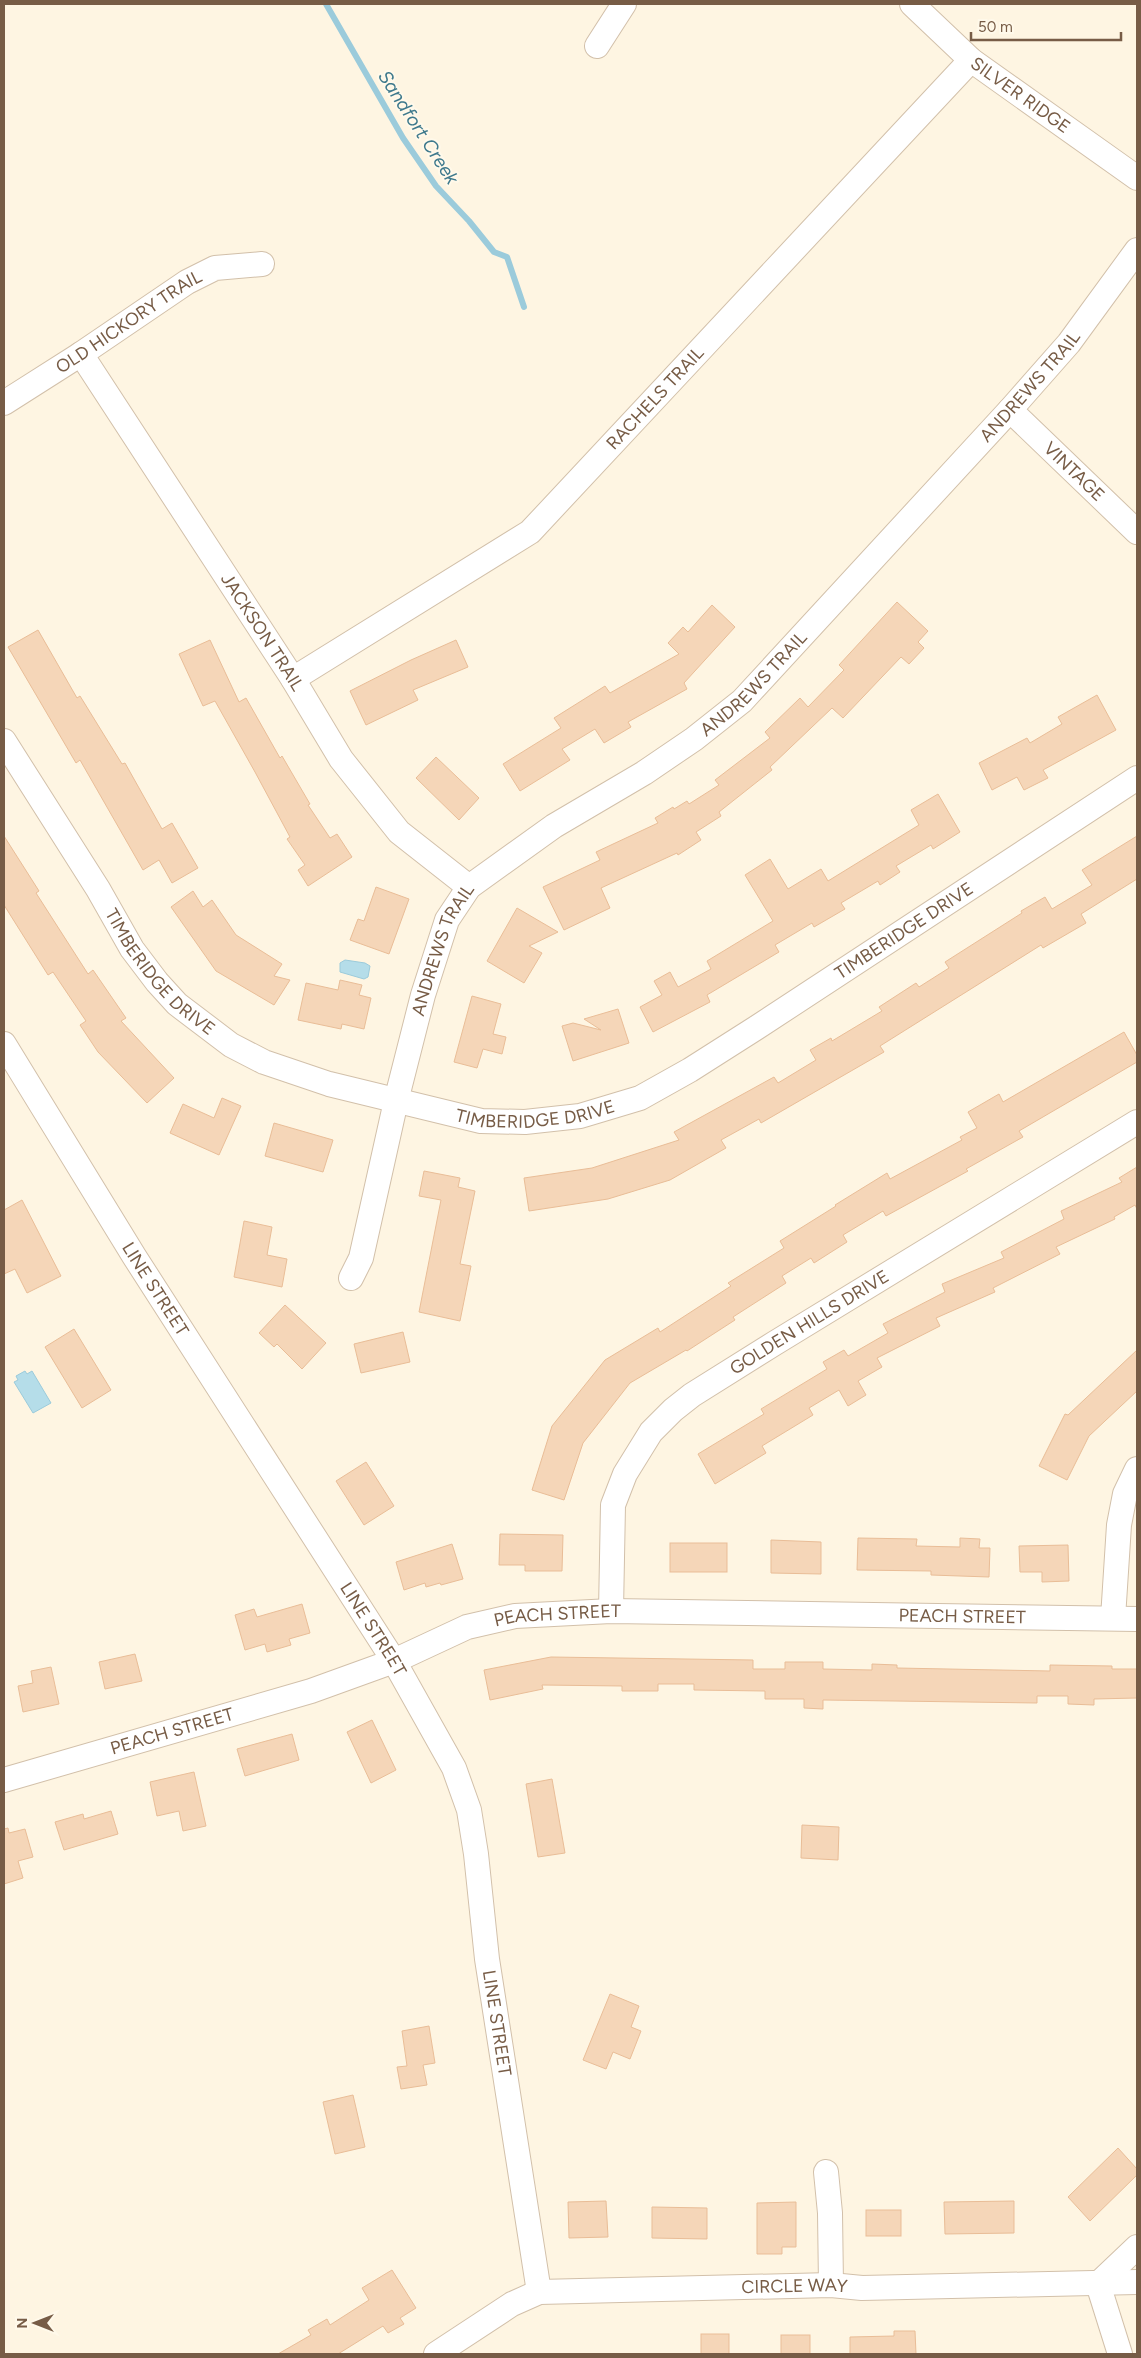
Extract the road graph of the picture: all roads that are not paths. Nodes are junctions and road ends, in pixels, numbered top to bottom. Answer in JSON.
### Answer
{"nodes":[{"id":1,"x":624,"y":4,"type":"edge"},
{"id":2,"x":912,"y":4,"type":"edge"},
{"id":3,"x":597,"y":46,"type":"dead end"},
{"id":4,"x":971,"y":60,"type":"junction"},
{"id":5,"x":1137,"y":178,"type":"edge"},
{"id":6,"x":1137,"y":250,"type":"edge"},
{"id":7,"x":262,"y":264,"type":"dead end"},
{"id":8,"x":82,"y":354,"type":"junction"},
{"id":9,"x":4,"y":403,"type":"edge"},
{"id":10,"x":1010,"y":410,"type":"junction"},
{"id":11,"x":1137,"y":532,"type":"edge"},
{"id":12,"x":293,"y":679,"type":"junction"},
{"id":13,"x":4,"y":741,"type":"edge"},
{"id":14,"x":12,"y":773,"type":"edge"},
{"id":15,"x":1137,"y":778,"type":"edge"},
{"id":16,"x":469,"y":887,"type":"junction"},
{"id":17,"x":4,"y":1044,"type":"edge"},
{"id":18,"x":396,"y":1101,"type":"junction"},
{"id":19,"x":1137,"y":1122,"type":"edge"},
{"id":20,"x":351,"y":1278,"type":"dead end"},
{"id":21,"x":1137,"y":1469,"type":"edge"},
{"id":22,"x":611,"y":1611,"type":"junction"},
{"id":23,"x":1113,"y":1618,"type":"junction"},
{"id":24,"x":1137,"y":1619,"type":"edge"},
{"id":25,"x":394,"y":1661,"type":"junction"},
{"id":26,"x":4,"y":1780,"type":"edge"},
{"id":27,"x":826,"y":2172,"type":"dead end"},
{"id":28,"x":1137,"y":2247,"type":"edge"},
{"id":29,"x":1137,"y":2282,"type":"edge"},
{"id":30,"x":1098,"y":2284,"type":"junction"},
{"id":31,"x":831,"y":2285,"type":"junction"},
{"id":32,"x":539,"y":2292,"type":"junction"},
{"id":33,"x":436,"y":2354,"type":"edge"},
{"id":34,"x":1120,"y":2354,"type":"edge"}],
"edges":[{"from":1,"to":3,"type":"street"},
{"from":2,"to":4,"type":"street","name":"SILVER RIDGE"},
{"from":4,"to":5,"type":"street","name":"SILVER RIDGE"},
{"from":4,"to":12,"type":"street","name":"RACHELS TRAIL"},
{"from":6,"to":10,"type":"street","name":"ANDREWS TRAIL"},
{"from":7,"to":8,"type":"street","name":"OLD HICKORY TRAIL"},
{"from":8,"to":9,"type":"street","name":"OLD HICKORY TRAIL"},
{"from":8,"to":12,"type":"street","name":"JACKSON TRAIL"},
{"from":10,"to":11,"type":"street","name":"VINTAGE"},
{"from":10,"to":16,"type":"street","name":"ANDREWS TRAIL"},
{"from":12,"to":16,"type":"street","name":"JACKSON TRAIL"},
{"from":13,"to":14,"type":"street","name":"TIMBERIDGE DRIVE"},
{"from":14,"to":18,"type":"street","name":"TIMBERIDGE DRIVE"},
{"from":15,"to":18,"type":"street","name":"TIMBERIDGE DRIVE"},
{"from":16,"to":18,"type":"street","name":"ANDREWS TRAIL"},
{"from":17,"to":25,"type":"street","name":"LINE STREET"},
{"from":18,"to":20,"type":"street","name":"ANDREWS TRAIL"},
{"from":19,"to":22,"type":"street","name":"GOLDEN HILLS DRIVE"},
{"from":21,"to":23,"type":"street"},
{"from":22,"to":23,"type":"street","name":"PEACH STREET"},
{"from":22,"to":25,"type":"street","name":"PEACH STREET"},
{"from":23,"to":24,"type":"street","name":"PEACH STREET"},
{"from":25,"to":26,"type":"street","name":"PEACH STREET"},
{"from":25,"to":32,"type":"street","name":"LINE STREET"},
{"from":27,"to":31,"type":"street"},
{"from":28,"to":30,"type":"street"},
{"from":29,"to":30,"type":"street","name":"CIRCLE WAY"},
{"from":30,"to":31,"type":"street","name":"CIRCLE WAY"},
{"from":30,"to":34,"type":"street"},
{"from":31,"to":32,"type":"street","name":"CIRCLE WAY"},
{"from":32,"to":33,"type":"street","name":"CIRCLE WAY"}]}
